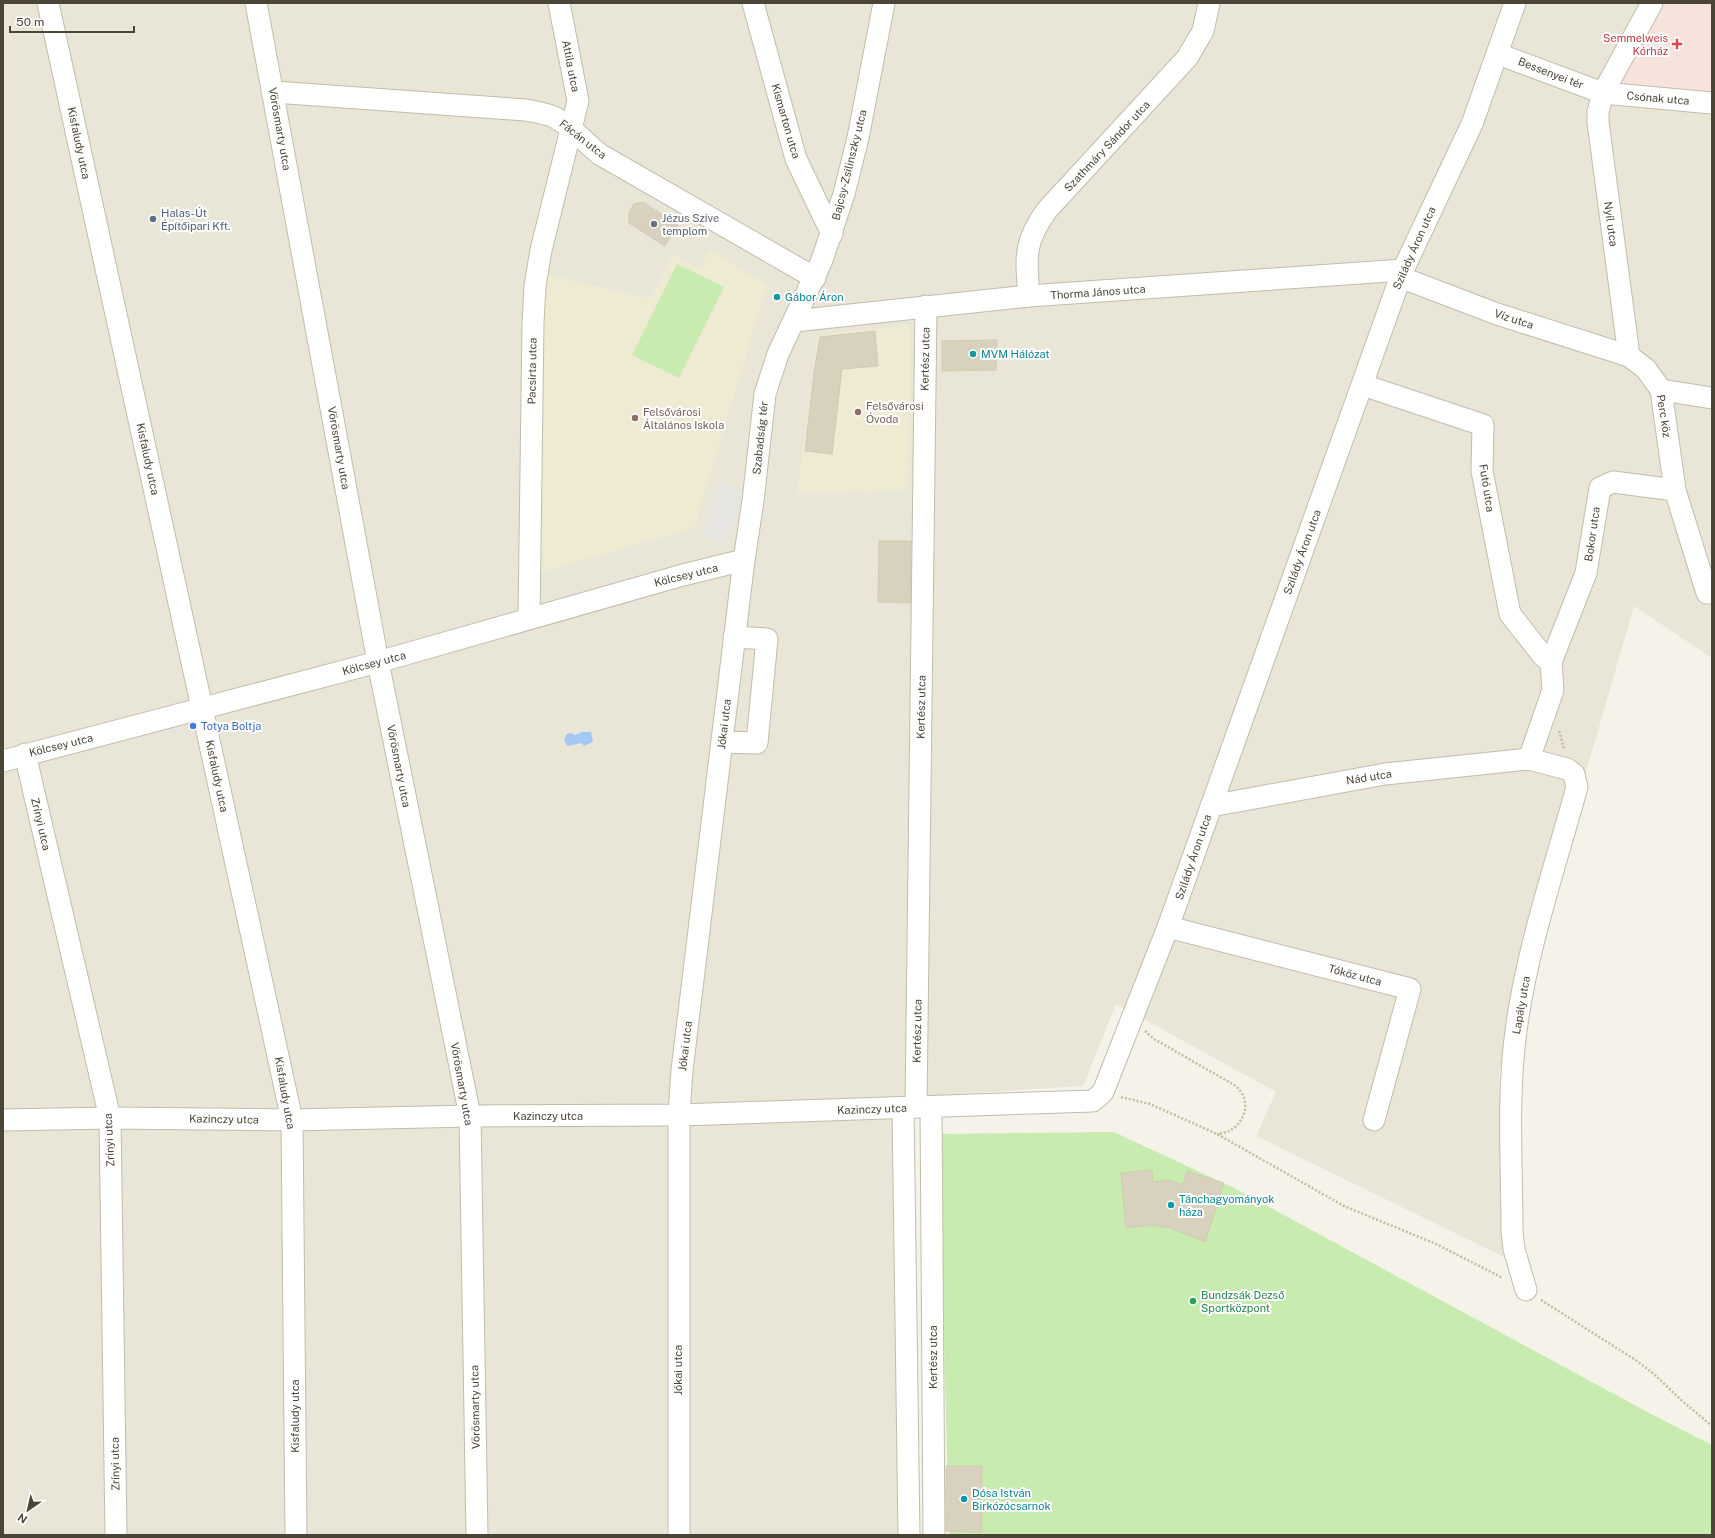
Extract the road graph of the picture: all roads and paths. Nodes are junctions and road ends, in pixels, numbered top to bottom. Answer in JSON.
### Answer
{"nodes":[{"id":1,"x":48,"y":3,"type":"edge"},
{"id":2,"x":256,"y":3,"type":"edge"},
{"id":3,"x":559,"y":3,"type":"edge"},
{"id":4,"x":753,"y":3,"type":"edge"},
{"id":5,"x":884,"y":3,"type":"edge"},
{"id":6,"x":1209,"y":3,"type":"edge"},
{"id":7,"x":1516,"y":3,"type":"edge"},
{"id":8,"x":1652,"y":3,"type":"edge"},
{"id":9,"x":1498,"y":54,"type":"junction"},
{"id":10,"x":274,"y":92,"type":"junction"},
{"id":11,"x":1603,"y":93,"type":"junction"},
{"id":12,"x":1712,"y":102,"type":"edge"},
{"id":13,"x":571,"y":128,"type":"junction"},
{"id":14,"x":832,"y":234,"type":"junction"},
{"id":15,"x":1401,"y":274,"type":"junction"},
{"id":16,"x":815,"y":278,"type":"junction"},
{"id":17,"x":1029,"y":296,"type":"junction"},
{"id":18,"x":926,"y":306,"type":"junction"},
{"id":19,"x":794,"y":321,"type":"junction"},
{"id":20,"x":1629,"y":356,"type":"junction"},
{"id":21,"x":1363,"y":385,"type":"junction"},
{"id":22,"x":1661,"y":390,"type":"junction"},
{"id":23,"x":1712,"y":398,"type":"edge"},
{"id":24,"x":1675,"y":490,"type":"junction"},
{"id":25,"x":744,"y":560,"type":"junction"},
{"id":26,"x":1712,"y":593,"type":"edge"},
{"id":27,"x":529,"y":618,"type":"junction"},
{"id":28,"x":734,"y":637,"type":"junction"},
{"id":29,"x":378,"y":662,"type":"junction"},
{"id":30,"x":1551,"y":662,"type":"junction"},
{"id":31,"x":203,"y":709,"type":"junction"},
{"id":32,"x":722,"y":742,"type":"junction"},
{"id":33,"x":25,"y":754,"type":"junction"},
{"id":34,"x":1529,"y":759,"type":"junction"},
{"id":35,"x":3,"y":761,"type":"edge"},
{"id":36,"x":1211,"y":806,"type":"junction"},
{"id":37,"x":1168,"y":927,"type":"junction"},
{"id":38,"x":1131,"y":1020,"type":"junction"},
{"id":39,"x":1098,"y":1097,"type":"junction"},
{"id":40,"x":917,"y":1107,"type":"junction"},
{"id":41,"x":679,"y":1115,"type":"junction"},
{"id":42,"x":470,"y":1116,"type":"junction"},
{"id":43,"x":110,"y":1118,"type":"junction"},
{"id":44,"x":3,"y":1120,"type":"edge"},
{"id":45,"x":292,"y":1120,"type":"junction"},
{"id":46,"x":1374,"y":1120,"type":"dead end"},
{"id":47,"x":1217,"y":1134,"type":"junction"},
{"id":48,"x":1526,"y":1290,"type":"junction"},
{"id":49,"x":1712,"y":1420,"type":"edge"},
{"id":50,"x":1707,"y":1421,"type":"junction"},
{"id":51,"x":1712,"y":1426,"type":"edge"},
{"id":52,"x":116,"y":1535,"type":"edge"},
{"id":53,"x":296,"y":1535,"type":"edge"},
{"id":54,"x":477,"y":1535,"type":"edge"},
{"id":55,"x":679,"y":1535,"type":"edge"},
{"id":56,"x":909,"y":1535,"type":"edge"},
{"id":57,"x":934,"y":1535,"type":"edge"}],
"edges":[{"from":1,"to":31,"type":"street","name":"Kisfaludy utca"},
{"from":2,"to":10,"type":"street","name":"Vörösmarty utca"},
{"from":3,"to":13,"type":"street","name":"Attila utca"},
{"from":4,"to":14,"type":"street","name":"Kismarton utca"},
{"from":5,"to":14,"type":"street","name":"Bajcsy-Zsilinszky utca"},
{"from":6,"to":17,"type":"street","name":"Szathmáry Sándor utca"},
{"from":7,"to":9,"type":"street","name":"Szilády Áron utca"},
{"from":8,"to":11,"type":"street","name":"Nyíl utca"},
{"from":9,"to":11,"type":"street","name":"Bessenyei tér"},
{"from":9,"to":15,"type":"street","name":"Szilády Áron utca"},
{"from":10,"to":13,"type":"street","name":"Fácán utca"},
{"from":10,"to":29,"type":"street","name":"Vörösmarty utca"},
{"from":11,"to":12,"type":"street","name":"Csónak utca"},
{"from":11,"to":20,"type":"street","name":"Nyíl utca"},
{"from":13,"to":16,"type":"street","name":"Fácán utca"},
{"from":13,"to":27,"type":"street","name":"Pacsirta utca"},
{"from":14,"to":16,"type":"street","name":"Bajcsy-Zsilinszky utca"},
{"from":15,"to":17,"type":"street","name":"Thorma János utca"},
{"from":15,"to":20,"type":"street","name":"Víz utca"},
{"from":15,"to":21,"type":"street","name":"Szilády Áron utca"},
{"from":16,"to":19,"type":"street","name":"Bajcsy-Zsilinszky utca"},
{"from":17,"to":18,"type":"street","name":"Thorma János utca"},
{"from":18,"to":19,"type":"street","name":"Thorma János utca"},
{"from":18,"to":40,"type":"street","name":"Kertész utca"},
{"from":19,"to":25,"type":"street","name":"Szabadság tér"},
{"from":20,"to":22,"type":"street","name":"Perc köz"},
{"from":21,"to":30,"type":"street","name":"Futó utca"},
{"from":21,"to":36,"type":"street","name":"Szilády Áron utca"},
{"from":22,"to":23,"type":"street"},
{"from":22,"to":24,"type":"street","name":"Perc köz"},
{"from":24,"to":26,"type":"street"},
{"from":24,"to":30,"type":"street","name":"Bokor utca"},
{"from":25,"to":27,"type":"street","name":"Kölcsey utca"},
{"from":25,"to":28,"type":"street","name":"Jókai utca"},
{"from":27,"to":29,"type":"street","name":"Kölcsey utca"},
{"from":28,"to":32,"type":"street","name":"Jókai utca"},
{"from":28,"to":32,"type":"street"},
{"from":29,"to":31,"type":"street","name":"Kölcsey utca"},
{"from":29,"to":42,"type":"street","name":"Vörösmarty utca"},
{"from":30,"to":34,"type":"street","name":"Bokor utca"},
{"from":31,"to":33,"type":"street","name":"Kölcsey utca"},
{"from":31,"to":45,"type":"street","name":"Kisfaludy utca"},
{"from":32,"to":41,"type":"street","name":"Jókai utca"},
{"from":33,"to":35,"type":"street","name":"Kölcsey utca"},
{"from":33,"to":43,"type":"street","name":"Zrínyi utca"},
{"from":34,"to":36,"type":"street","name":"Nád utca"},
{"from":34,"to":48,"type":"street","name":"Lapály utca"},
{"from":36,"to":37,"type":"street","name":"Szilády Áron utca"},
{"from":37,"to":38,"type":"street","name":"Szilády Áron utca"},
{"from":37,"to":46,"type":"street","name":"Tóköz utca"},
{"from":38,"to":39,"type":"street","name":"Szilády Áron utca"},
{"from":38,"to":47,"type":"path"},
{"from":39,"to":40,"type":"street","name":"Kazinczy utca"},
{"from":39,"to":47,"type":"path"},
{"from":40,"to":41,"type":"street","name":"Kazinczy utca"},
{"from":40,"to":56,"type":"street"},
{"from":40,"to":57,"type":"street","name":"Kertész utca"},
{"from":41,"to":42,"type":"street","name":"Kazinczy utca"},
{"from":41,"to":55,"type":"street","name":"Jókai utca"},
{"from":42,"to":45,"type":"street","name":"Kazinczy utca"},
{"from":42,"to":54,"type":"street","name":"Vörösmarty utca"},
{"from":43,"to":44,"type":"street","name":"Kazinczy utca"},
{"from":43,"to":45,"type":"street","name":"Kazinczy utca"},
{"from":43,"to":52,"type":"street","name":"Zrínyi utca"},
{"from":45,"to":53,"type":"street","name":"Kisfaludy utca"},
{"from":47,"to":48,"type":"path"},
{"from":48,"to":50,"type":"path"},
{"from":49,"to":50,"type":"path"},
{"from":50,"to":51,"type":"path"}]}
